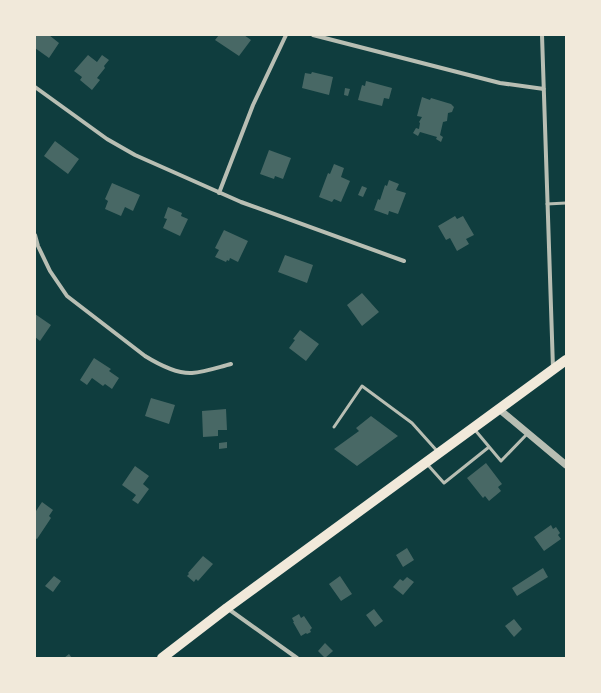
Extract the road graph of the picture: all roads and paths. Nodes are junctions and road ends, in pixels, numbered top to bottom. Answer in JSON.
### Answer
{"nodes":[{"id":1,"x":286,"y":35,"type":"edge"},
{"id":2,"x":313,"y":35,"type":"edge"},
{"id":3,"x":542,"y":35,"type":"edge"},
{"id":4,"x":35,"y":87,"type":"edge"},
{"id":5,"x":544,"y":89,"type":"junction"},
{"id":6,"x":219,"y":192,"type":"junction"},
{"id":7,"x":566,"y":203,"type":"edge"},
{"id":8,"x":547,"y":204,"type":"junction"},
{"id":9,"x":35,"y":235,"type":"edge"},
{"id":10,"x":404,"y":261,"type":"dead end"},
{"id":11,"x":566,"y":360,"type":"edge"},
{"id":12,"x":231,"y":364,"type":"dead end"},
{"id":13,"x":553,"y":370,"type":"junction"},
{"id":14,"x":499,"y":410,"type":"junction"},
{"id":15,"x":334,"y":427,"type":"dead end"},
{"id":16,"x":474,"y":428,"type":"junction"},
{"id":17,"x":528,"y":434,"type":"junction"},
{"id":18,"x":489,"y":448,"type":"junction"},
{"id":19,"x":439,"y":454,"type":"junction"},
{"id":20,"x":426,"y":463,"type":"junction"},
{"id":21,"x":566,"y":465,"type":"edge"},
{"id":22,"x":227,"y":608,"type":"junction"},
{"id":23,"x":162,"y":658,"type":"edge"},
{"id":24,"x":297,"y":658,"type":"edge"}],
"edges":[{"from":1,"to":6,"type":"street"},
{"from":2,"to":5,"type":"street"},
{"from":3,"to":5,"type":"street"},
{"from":4,"to":6,"type":"street"},
{"from":5,"to":8,"type":"street"},
{"from":6,"to":10,"type":"street"},
{"from":7,"to":8,"type":"lane"},
{"from":8,"to":13,"type":"street"},
{"from":9,"to":12,"type":"street"},
{"from":11,"to":13,"type":"main road"},
{"from":13,"to":14,"type":"main road"},
{"from":14,"to":16,"type":"main road"},
{"from":14,"to":17,"type":"street"},
{"from":15,"to":19,"type":"lane"},
{"from":16,"to":18,"type":"lane"},
{"from":16,"to":19,"type":"main road"},
{"from":17,"to":18,"type":"lane"},
{"from":17,"to":21,"type":"street"},
{"from":18,"to":20,"type":"lane"},
{"from":19,"to":20,"type":"main road"},
{"from":20,"to":22,"type":"main road"},
{"from":22,"to":23,"type":"main road"},
{"from":22,"to":24,"type":"street"}]}
